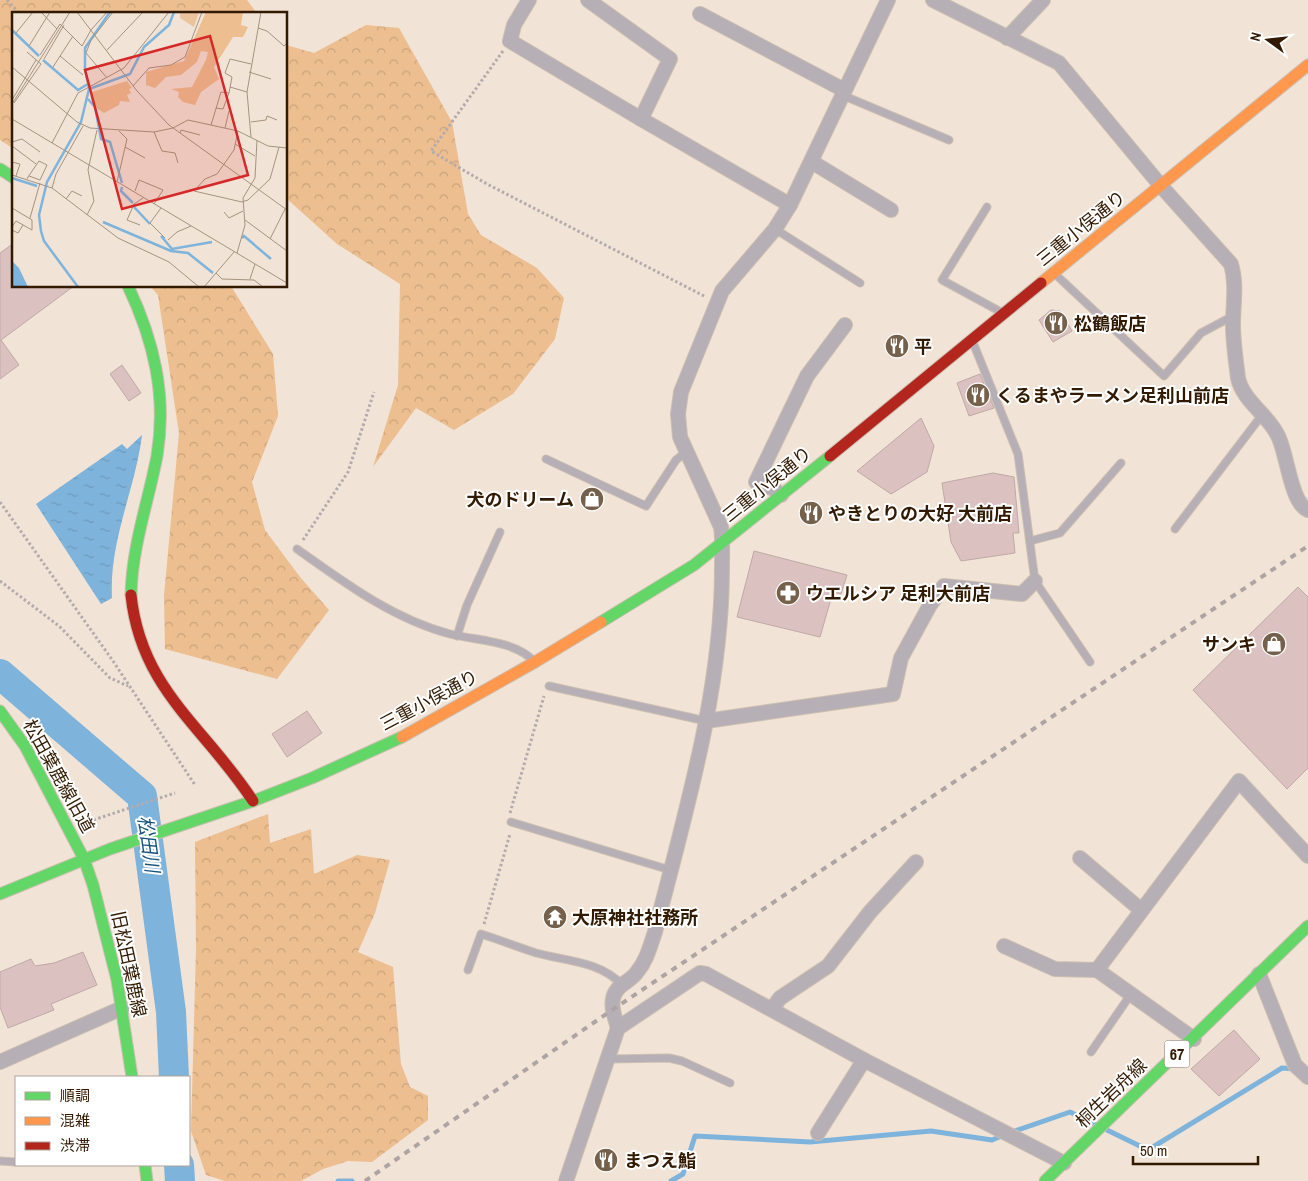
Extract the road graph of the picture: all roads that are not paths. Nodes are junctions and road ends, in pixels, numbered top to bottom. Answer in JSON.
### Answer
{"nodes":[{"id":1,"x":529,"y":0,"type":"edge"},
{"id":2,"x":588,"y":0,"type":"edge"},
{"id":3,"x":888,"y":0,"type":"edge"},
{"id":4,"x":933,"y":0,"type":"edge"},
{"id":5,"x":1043,"y":0,"type":"edge"},
{"id":6,"x":700,"y":14,"type":"dead end"},
{"id":7,"x":1007,"y":38,"type":"junction"},
{"id":8,"x":1308,"y":65,"type":"edge"},
{"id":9,"x":843,"y":93,"type":"junction"},
{"id":10,"x":641,"y":119,"type":"junction"},
{"id":11,"x":949,"y":140,"type":"dead end"},
{"id":12,"x":812,"y":162,"type":"junction"},
{"id":13,"x":0,"y":169,"type":"edge"},
{"id":14,"x":12,"y":177,"type":"edge"},
{"id":15,"x":1161,"y":186,"type":"junction"},
{"id":16,"x":790,"y":204,"type":"junction"},
{"id":17,"x":987,"y":207,"type":"dead end"},
{"id":18,"x":891,"y":210,"type":"dead end"},
{"id":19,"x":775,"y":229,"type":"junction"},
{"id":20,"x":1054,"y":273,"type":"junction"},
{"id":21,"x":860,"y":283,"type":"dead end"},
{"id":22,"x":129,"y":288,"type":"edge"},
{"id":23,"x":1004,"y":314,"type":"junction"},
{"id":24,"x":1233,"y":316,"type":"junction"},
{"id":25,"x":845,"y":324,"type":"dead end"},
{"id":26,"x":972,"y":339,"type":"junction"},
{"id":27,"x":1262,"y":415,"type":"junction"},
{"id":28,"x":687,"y":451,"type":"junction"},
{"id":29,"x":546,"y":459,"type":"dead end"},
{"id":30,"x":1121,"y":463,"type":"dead end"},
{"id":31,"x":781,"y":495,"type":"junction"},
{"id":32,"x":1308,"y":510,"type":"edge"},
{"id":33,"x":1175,"y":529,"type":"dead end"},
{"id":34,"x":500,"y":532,"type":"dead end"},
{"id":35,"x":1030,"y":541,"type":"junction"},
{"id":36,"x":724,"y":542,"type":"junction"},
{"id":37,"x":297,"y":549,"type":"road end"},
{"id":38,"x":1035,"y":581,"type":"junction"},
{"id":39,"x":457,"y":636,"type":"junction"},
{"id":40,"x":535,"y":662,"type":"junction"},
{"id":41,"x":1090,"y":662,"type":"dead end"},
{"id":42,"x":549,"y":686,"type":"dead end"},
{"id":43,"x":0,"y":711,"type":"edge"},
{"id":44,"x":706,"y":721,"type":"junction"},
{"id":45,"x":253,"y":801,"type":"junction"},
{"id":46,"x":511,"y":822,"type":"dead end"},
{"id":47,"x":1308,"y":856,"type":"edge"},
{"id":48,"x":1080,"y":858,"type":"dead end"},
{"id":49,"x":84,"y":859,"type":"junction"},
{"id":50,"x":916,"y":862,"type":"dead end"},
{"id":51,"x":670,"y":870,"type":"junction"},
{"id":52,"x":0,"y":894,"type":"edge"},
{"id":53,"x":1141,"y":910,"type":"junction"},
{"id":54,"x":1308,"y":926,"type":"edge"},
{"id":55,"x":1004,"y":946,"type":"dead end"},
{"id":56,"x":468,"y":970,"type":"dead end"},
{"id":57,"x":1097,"y":970,"type":"junction"},
{"id":58,"x":1259,"y":974,"type":"junction"},
{"id":59,"x":622,"y":985,"type":"junction"},
{"id":60,"x":1131,"y":994,"type":"junction"},
{"id":61,"x":122,"y":1008,"type":"junction"},
{"id":62,"x":772,"y":1009,"type":"junction"},
{"id":63,"x":618,"y":1028,"type":"junction"},
{"id":64,"x":1194,"y":1039,"type":"junction"},
{"id":65,"x":1091,"y":1052,"type":"dead end"},
{"id":66,"x":608,"y":1059,"type":"junction"},
{"id":67,"x":864,"y":1060,"type":"junction"},
{"id":68,"x":0,"y":1062,"type":"edge"},
{"id":69,"x":132,"y":1076,"type":"edge"},
{"id":70,"x":1308,"y":1077,"type":"edge"},
{"id":71,"x":730,"y":1083,"type":"dead end"},
{"id":72,"x":818,"y":1133,"type":"dead end"},
{"id":73,"x":0,"y":1161,"type":"edge"},
{"id":74,"x":15,"y":1162,"type":"edge"},
{"id":75,"x":1064,"y":1162,"type":"junction"},
{"id":76,"x":145,"y":1166,"type":"edge"},
{"id":77,"x":147,"y":1181,"type":"edge"},
{"id":78,"x":566,"y":1181,"type":"edge"},
{"id":79,"x":1045,"y":1181,"type":"edge"}],
"edges":[{"from":1,"to":10,"type":"street"},
{"from":2,"to":10,"type":"street"},
{"from":3,"to":9,"type":"street"},
{"from":4,"to":7,"type":"street"},
{"from":5,"to":7,"type":"street"},
{"from":6,"to":9,"type":"street"},
{"from":7,"to":15,"type":"street"},
{"from":8,"to":15,"type":"street","name":"三重小俣通り"},
{"from":9,"to":11,"type":"lane"},
{"from":9,"to":12,"type":"street"},
{"from":10,"to":16,"type":"street"},
{"from":12,"to":16,"type":"street"},
{"from":12,"to":18,"type":"street"},
{"from":13,"to":14,"type":"street"},
{"from":15,"to":20,"type":"street","name":"三重小俣通り"},
{"from":15,"to":24,"type":"street"},
{"from":16,"to":19,"type":"street"},
{"from":17,"to":23,"type":"lane"},
{"from":19,"to":21,"type":"lane"},
{"from":19,"to":28,"type":"street"},
{"from":20,"to":23,"type":"street","name":"三重小俣通り"},
{"from":20,"to":24,"type":"lane"},
{"from":22,"to":45,"type":"street"},
{"from":23,"to":26,"type":"street","name":"三重小俣通り"},
{"from":24,"to":27,"type":"street"},
{"from":25,"to":31,"type":"street"},
{"from":26,"to":31,"type":"street","name":"三重小俣通り"},
{"from":26,"to":35,"type":"lane"},
{"from":27,"to":32,"type":"street"},
{"from":27,"to":33,"type":"lane"},
{"from":28,"to":29,"type":"lane"},
{"from":28,"to":36,"type":"street"},
{"from":30,"to":35,"type":"lane"},
{"from":31,"to":36,"type":"street","name":"三重小俣通り"},
{"from":34,"to":39,"type":"lane"},
{"from":35,"to":38,"type":"lane"},
{"from":36,"to":40,"type":"street","name":"三重小俣通り"},
{"from":36,"to":44,"type":"street"},
{"from":37,"to":39,"type":"lane"},
{"from":38,"to":41,"type":"lane"},
{"from":38,"to":44,"type":"street"},
{"from":39,"to":40,"type":"lane"},
{"from":40,"to":45,"type":"street","name":"三重小俣通り"},
{"from":42,"to":44,"type":"lane"},
{"from":43,"to":49,"type":"street","name":"松田葉鹿線旧道"},
{"from":44,"to":51,"type":"street"},
{"from":45,"to":49,"type":"street","name":"三重小俣通り"},
{"from":46,"to":51,"type":"lane"},
{"from":47,"to":53,"type":"street"},
{"from":48,"to":53,"type":"street"},
{"from":49,"to":52,"type":"street"},
{"from":49,"to":61,"type":"street","name":"旧松田葉鹿線"},
{"from":50,"to":62,"type":"street"},
{"from":51,"to":59,"type":"street"},
{"from":53,"to":57,"type":"street"},
{"from":54,"to":58,"type":"street","name":"桐生岩舟線","number":"67"},
{"from":55,"to":57,"type":"street"},
{"from":56,"to":59,"type":"lane"},
{"from":57,"to":60,"type":"street"},
{"from":58,"to":64,"type":"street","name":"桐生岩舟線","number":"67"},
{"from":58,"to":70,"type":"street"},
{"from":59,"to":63,"type":"street"},
{"from":60,"to":64,"type":"street"},
{"from":60,"to":65,"type":"lane"},
{"from":61,"to":68,"type":"street"},
{"from":61,"to":69,"type":"street","name":"旧松田葉鹿線"},
{"from":62,"to":63,"type":"street"},
{"from":62,"to":67,"type":"street"},
{"from":63,"to":66,"type":"street"},
{"from":64,"to":75,"type":"street","name":"桐生岩舟線","number":"67"},
{"from":66,"to":71,"type":"lane"},
{"from":66,"to":78,"type":"street"},
{"from":67,"to":72,"type":"street"},
{"from":67,"to":75,"type":"street"},
{"from":73,"to":74,"type":"lane"},
{"from":75,"to":79,"type":"street","name":"桐生岩舟線","number":"67"},
{"from":76,"to":77,"type":"street"}]}
